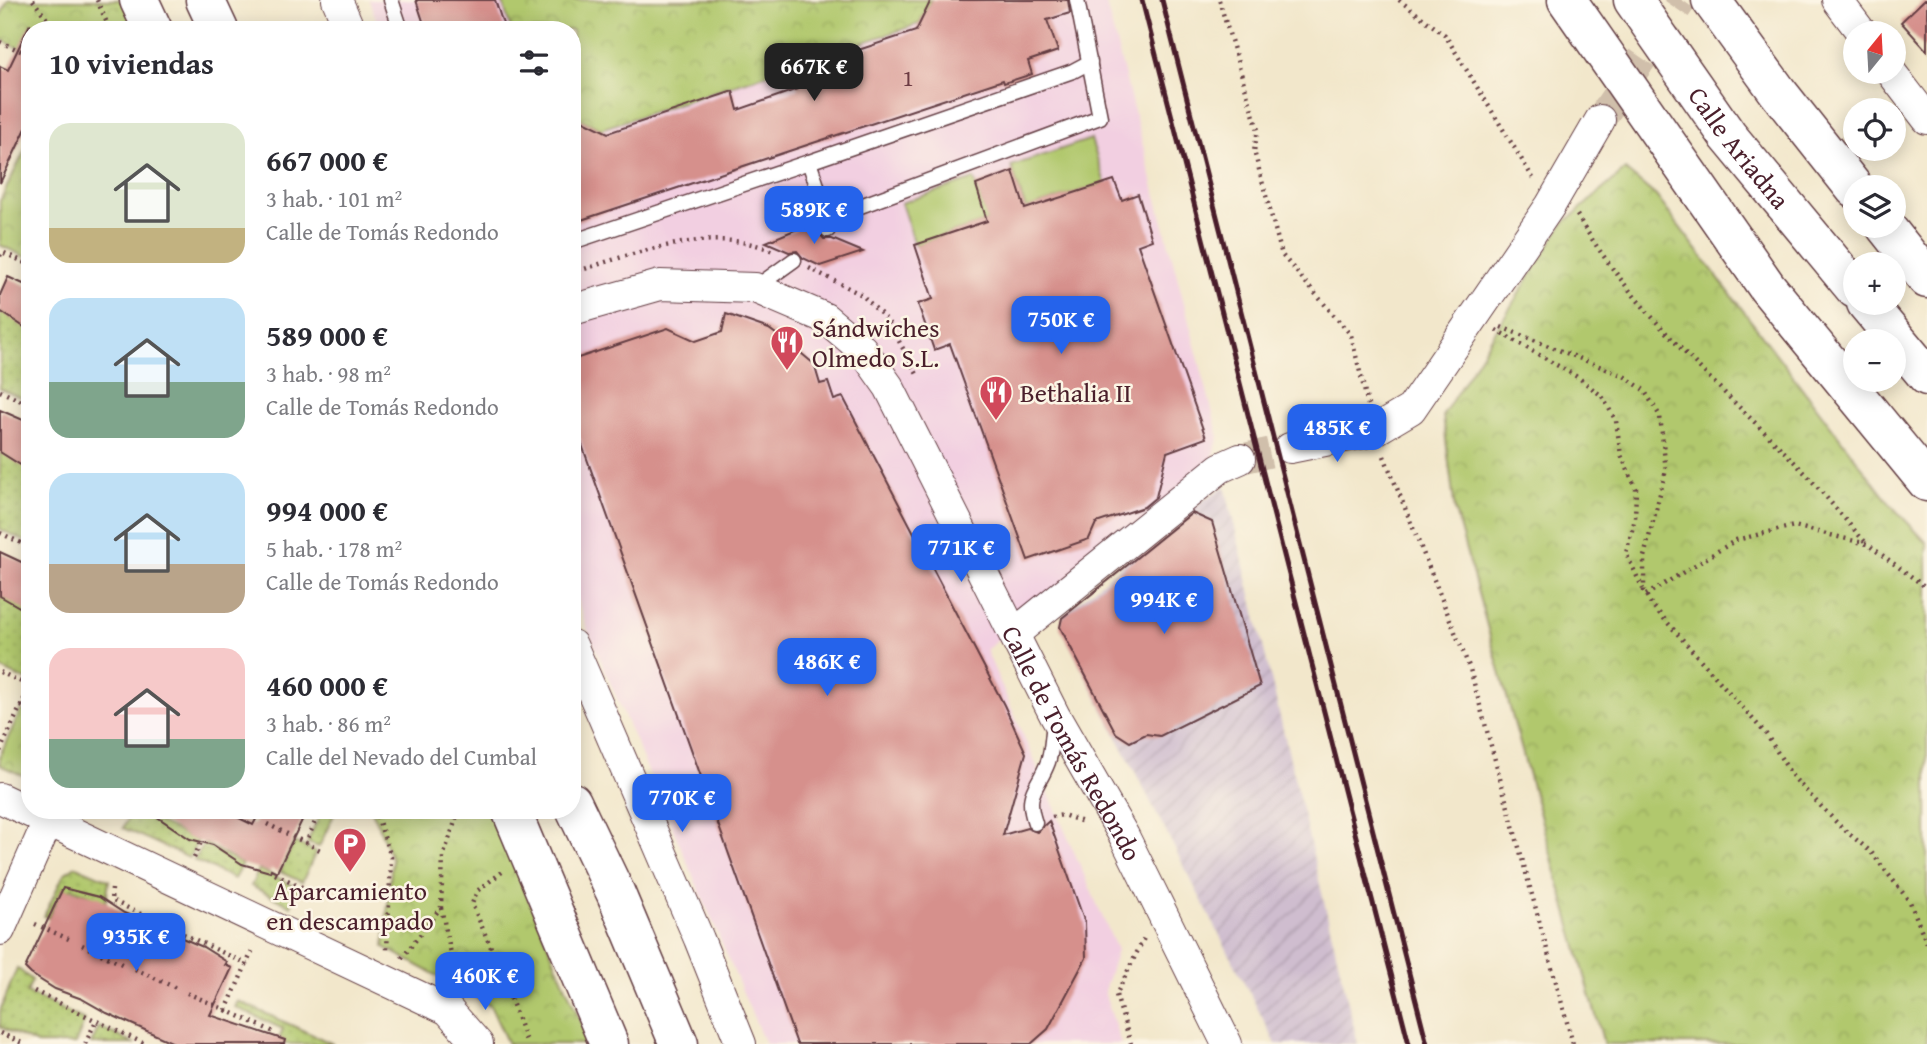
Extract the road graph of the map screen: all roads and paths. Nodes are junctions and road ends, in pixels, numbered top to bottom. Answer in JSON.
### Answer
{"nodes":[{"id":1,"x":33,"y":0,"type":"edge"},
{"id":2,"x":97,"y":0,"type":"edge"},
{"id":3,"x":139,"y":0,"type":"edge"},
{"id":4,"x":205,"y":0,"type":"edge"},
{"id":5,"x":337,"y":0,"type":"edge"},
{"id":6,"x":391,"y":0,"type":"edge"},
{"id":7,"x":1077,"y":0,"type":"edge"},
{"id":8,"x":1219,"y":0,"type":"edge"},
{"id":9,"x":1399,"y":0,"type":"edge"},
{"id":10,"x":1567,"y":0,"type":"edge"},
{"id":11,"x":1633,"y":0,"type":"edge"},
{"id":12,"x":1711,"y":0,"type":"edge"},
{"id":13,"x":1837,"y":0,"type":"edge"},
{"id":14,"x":48,"y":21,"type":"edge"},
{"id":15,"x":106,"y":21,"type":"edge"},
{"id":16,"x":149,"y":21,"type":"edge"},
{"id":17,"x":215,"y":21,"type":"edge"},
{"id":18,"x":346,"y":21,"type":"edge"},
{"id":19,"x":398,"y":21,"type":"edge"},
{"id":20,"x":1853,"y":21,"type":"edge"},
{"id":21,"x":0,"y":42,"type":"edge"},
{"id":22,"x":21,"y":51,"type":"edge"},
{"id":23,"x":1090,"y":62,"type":"junction"},
{"id":24,"x":1900,"y":84,"type":"edge"},
{"id":25,"x":1600,"y":120,"type":"tunnel mouth"},
{"id":26,"x":1927,"y":120,"type":"edge"},
{"id":27,"x":809,"y":162,"type":"junction"},
{"id":28,"x":1844,"y":175,"type":"edge"},
{"id":29,"x":1555,"y":196,"type":"junction"},
{"id":30,"x":1895,"y":238,"type":"edge"},
{"id":31,"x":581,"y":239,"type":"edge"},
{"id":32,"x":0,"y":256,"type":"edge"},
{"id":33,"x":21,"y":260,"type":"edge"},
{"id":34,"x":794,"y":260,"type":"dead end"},
{"id":35,"x":1843,"y":275,"type":"edge"},
{"id":36,"x":1927,"y":279,"type":"edge"},
{"id":37,"x":755,"y":288,"type":"junction"},
{"id":38,"x":581,"y":307,"type":"edge"},
{"id":39,"x":1876,"y":315,"type":"edge"},
{"id":40,"x":1475,"y":317,"type":"junction"},
{"id":41,"x":1927,"y":376,"type":"edge"},
{"id":42,"x":0,"y":391,"type":"edge"},
{"id":43,"x":21,"y":401,"type":"edge"},
{"id":44,"x":1374,"y":431,"type":"junction"},
{"id":45,"x":1290,"y":448,"type":"tunnel mouth"},
{"id":46,"x":1240,"y":459,"type":"tunnel mouth"},
{"id":47,"x":1927,"y":482,"type":"edge"},
{"id":48,"x":0,"y":533,"type":"edge"},
{"id":49,"x":21,"y":543,"type":"edge"},
{"id":50,"x":1867,"y":544,"type":"junction"},
{"id":51,"x":1927,"y":588,"type":"edge"},
{"id":52,"x":1645,"y":593,"type":"junction"},
{"id":53,"x":1015,"y":633,"type":"junction"},
{"id":54,"x":581,"y":666,"type":"edge"},
{"id":55,"x":0,"y":672,"type":"edge"},
{"id":56,"x":21,"y":682,"type":"edge"},
{"id":57,"x":21,"y":706,"type":"edge"},
{"id":58,"x":1055,"y":716,"type":"junction"},
{"id":59,"x":0,"y":751,"type":"edge"},
{"id":60,"x":1032,"y":791,"type":"junction"},
{"id":61,"x":0,"y":798,"type":"edge"},
{"id":62,"x":21,"y":808,"type":"edge"},
{"id":63,"x":44,"y":819,"type":"edge"},
{"id":64,"x":316,"y":819,"type":"edge"},
{"id":65,"x":378,"y":819,"type":"edge"},
{"id":66,"x":456,"y":819,"type":"edge"},
{"id":67,"x":515,"y":819,"type":"edge"},
{"id":68,"x":580,"y":819,"type":"edge"},
{"id":69,"x":48,"y":821,"type":"junction"},
{"id":70,"x":1035,"y":823,"type":"dead end"},
{"id":71,"x":267,"y":824,"type":"dead end"},
{"id":72,"x":1090,"y":834,"type":"dead end"},
{"id":73,"x":201,"y":842,"type":"dead end"},
{"id":74,"x":306,"y":843,"type":"junction"},
{"id":75,"x":320,"y":850,"type":"dead end"},
{"id":76,"x":498,"y":858,"type":"dead end"},
{"id":77,"x":192,"y":862,"type":"dead end"},
{"id":78,"x":275,"y":874,"type":"dead end"},
{"id":79,"x":304,"y":888,"type":"dead end"},
{"id":80,"x":112,"y":889,"type":"dead end"},
{"id":81,"x":441,"y":907,"type":"junction"},
{"id":82,"x":35,"y":924,"type":"dead end"},
{"id":83,"x":1138,"y":926,"type":"dead end"},
{"id":84,"x":0,"y":930,"type":"edge"},
{"id":85,"x":259,"y":938,"type":"dead end"},
{"id":86,"x":71,"y":940,"type":"dead end"},
{"id":87,"x":1927,"y":944,"type":"edge"},
{"id":88,"x":82,"y":945,"type":"dead end"},
{"id":89,"x":387,"y":952,"type":"dead end"},
{"id":90,"x":402,"y":958,"type":"dead end"},
{"id":91,"x":247,"y":964,"type":"junction"},
{"id":92,"x":124,"y":965,"type":"dead end"},
{"id":93,"x":135,"y":969,"type":"dead end"},
{"id":94,"x":176,"y":988,"type":"dead end"},
{"id":95,"x":34,"y":991,"type":"dead end"},
{"id":96,"x":187,"y":993,"type":"dead end"},
{"id":97,"x":453,"y":998,"type":"junction"},
{"id":98,"x":226,"y":1010,"type":"junction"},
{"id":99,"x":96,"y":1021,"type":"junction"},
{"id":100,"x":0,"y":1033,"type":"edge"},
{"id":101,"x":276,"y":1033,"type":"dead end"},
{"id":102,"x":24,"y":1044,"type":"edge"},
{"id":103,"x":85,"y":1044,"type":"edge"},
{"id":104,"x":145,"y":1044,"type":"edge"},
{"id":105,"x":478,"y":1044,"type":"edge"},
{"id":106,"x":527,"y":1044,"type":"edge"},
{"id":107,"x":609,"y":1044,"type":"edge"},
{"id":108,"x":679,"y":1044,"type":"edge"},
{"id":109,"x":741,"y":1044,"type":"edge"},
{"id":110,"x":1131,"y":1044,"type":"edge"},
{"id":111,"x":1227,"y":1044,"type":"edge"},
{"id":112,"x":1573,"y":1044,"type":"edge"}],
"edges":[{"from":1,"to":14,"type":"path"},
{"from":2,"to":15,"type":"path"},
{"from":3,"to":16,"type":"highway"},
{"from":4,"to":17,"type":"highway"},
{"from":5,"to":18,"type":"street"},
{"from":6,"to":19,"type":"lane"},
{"from":7,"to":23,"type":"lane"},
{"from":8,"to":44,"type":"path"},
{"from":9,"to":29,"type":"path"},
{"from":10,"to":47,"type":"highway"},
{"from":11,"to":35,"type":"highway","name":"Calle Ariadna"},
{"from":12,"to":28,"type":"highway"},
{"from":13,"to":20,"type":"street"},
{"from":21,"to":22,"type":"path"},
{"from":23,"to":27,"type":"lane"},
{"from":23,"to":27,"type":"lane"},
{"from":24,"to":26,"type":"street"},
{"from":25,"to":29,"type":"street"},
{"from":27,"to":31,"type":"lane"},
{"from":29,"to":40,"type":"street"},
{"from":29,"to":50,"type":"path"},
{"from":30,"to":36,"type":"highway"},
{"from":32,"to":33,"type":"path"},
{"from":34,"to":37,"type":"lane"},
{"from":37,"to":38,"type":"street","name":"Calle de Tomás Redondo"},
{"from":37,"to":53,"type":"street","name":"Calle de Tomás Redondo"},
{"from":39,"to":41,"type":"highway"},
{"from":40,"to":44,"type":"street"},
{"from":40,"to":52,"type":"path"},
{"from":40,"to":52,"type":"path"},
{"from":42,"to":43,"type":"path"},
{"from":44,"to":45,"type":"street"},
{"from":44,"to":112,"type":"path"},
{"from":46,"to":53,"type":"street"},
{"from":48,"to":49,"type":"path"},
{"from":50,"to":51,"type":"path"},
{"from":50,"to":52,"type":"path"},
{"from":52,"to":87,"type":"path"},
{"from":53,"to":58,"type":"street","name":"Calle de Tomás Redondo"},
{"from":54,"to":109,"type":"street"},
{"from":55,"to":56,"type":"path"},
{"from":57,"to":59,"type":"path"},
{"from":58,"to":60,"type":"lane"},
{"from":58,"to":111,"type":"street","name":"Calle de Tomás Redondo"},
{"from":60,"to":70,"type":"lane"},
{"from":60,"to":72,"type":"path"},
{"from":61,"to":62,"type":"street"},
{"from":63,"to":69,"type":"street"},
{"from":64,"to":74,"type":"path"},
{"from":65,"to":89,"type":"path"},
{"from":66,"to":81,"type":"path"},
{"from":67,"to":107,"type":"highway"},
{"from":68,"to":108,"type":"highway"},
{"from":69,"to":84,"type":"street"},
{"from":69,"to":97,"type":"street"},
{"from":71,"to":74,"type":"path"},
{"from":73,"to":77,"type":"path"},
{"from":74,"to":75,"type":"path"},
{"from":76,"to":106,"type":"path"},
{"from":78,"to":79,"type":"path"},
{"from":80,"to":91,"type":"path"},
{"from":81,"to":90,"type":"path"},
{"from":81,"to":97,"type":"path"},
{"from":82,"to":86,"type":"path"},
{"from":83,"to":110,"type":"path"},
{"from":85,"to":91,"type":"path"},
{"from":88,"to":92,"type":"path"},
{"from":91,"to":98,"type":"path"},
{"from":93,"to":94,"type":"path"},
{"from":95,"to":99,"type":"path"},
{"from":96,"to":98,"type":"path"},
{"from":97,"to":105,"type":"street"},
{"from":98,"to":101,"type":"path"},
{"from":99,"to":103,"type":"path"},
{"from":99,"to":104,"type":"path"},
{"from":100,"to":102,"type":"path"}]}
